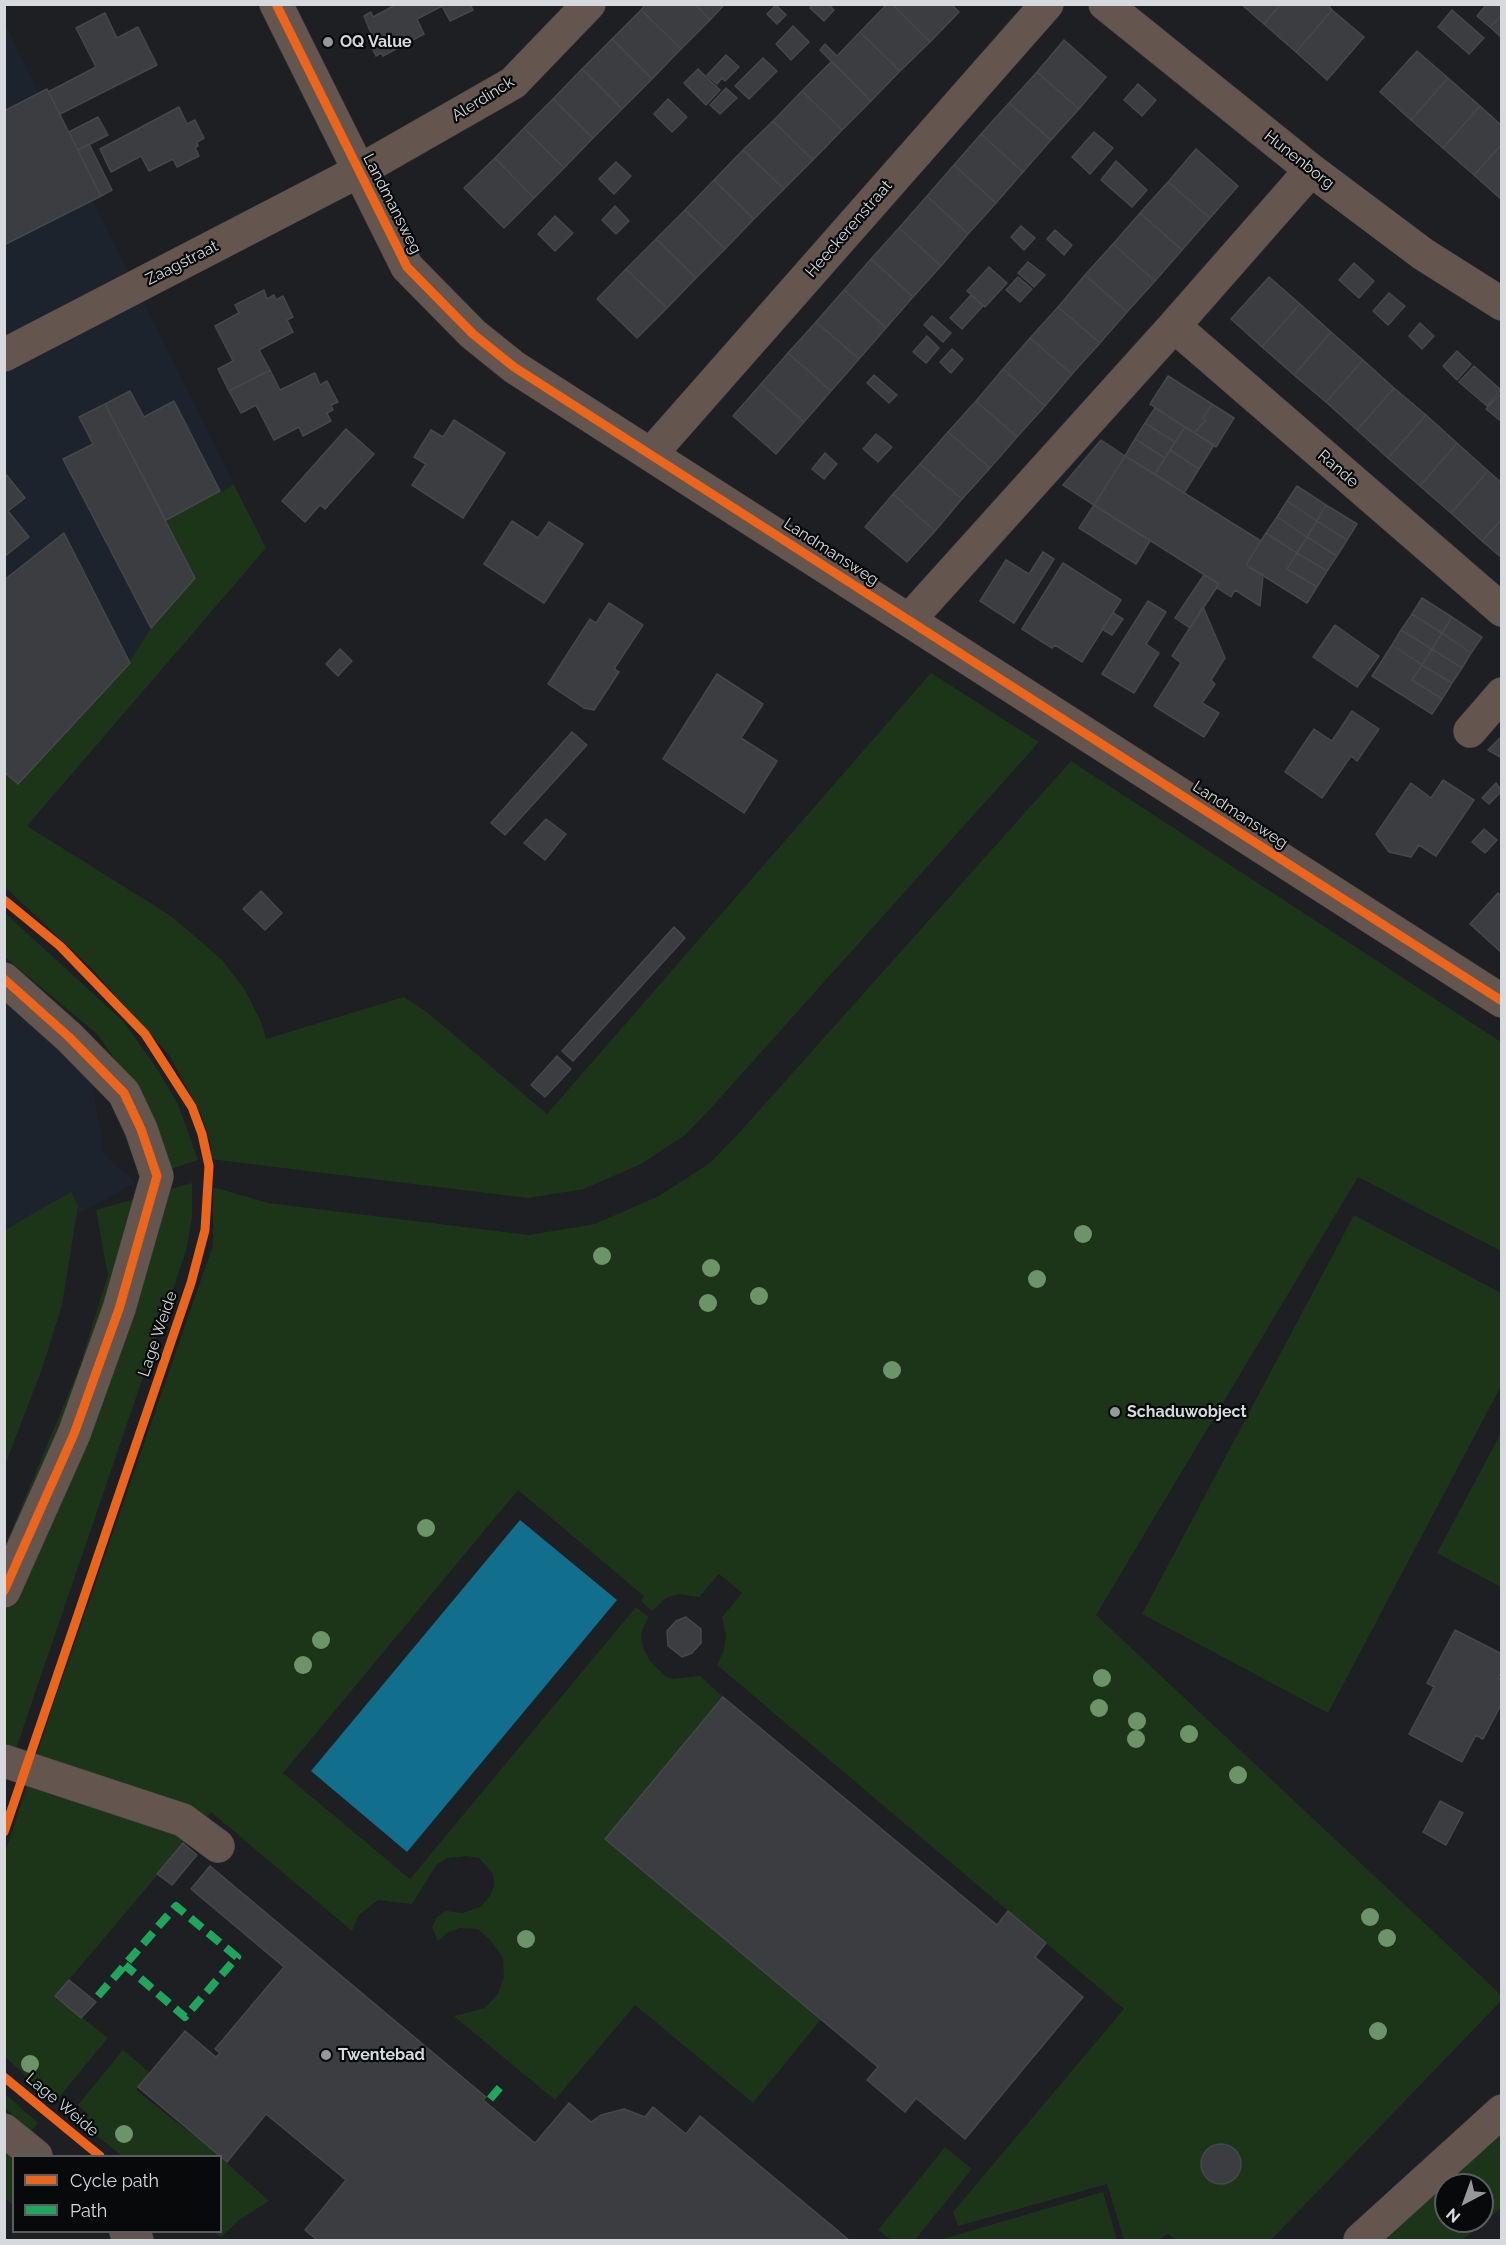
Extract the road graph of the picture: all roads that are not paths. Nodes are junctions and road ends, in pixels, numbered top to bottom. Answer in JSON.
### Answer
{"nodes":[{"id":1,"x":276,"y":4,"type":"edge"},
{"id":2,"x":589,"y":4,"type":"edge"},
{"id":3,"x":1047,"y":4,"type":"edge"},
{"id":4,"x":1106,"y":4,"type":"edge"},
{"id":5,"x":1311,"y":170,"type":"junction"},
{"id":6,"x":359,"y":171,"type":"junction"},
{"id":7,"x":1502,"y":304,"type":"edge"},
{"id":8,"x":1174,"y":326,"type":"junction"},
{"id":9,"x":4,"y":354,"type":"edge"},
{"id":10,"x":651,"y":453,"type":"junction"},
{"id":11,"x":1502,"y":610,"type":"edge"},
{"id":12,"x":909,"y":620,"type":"junction"},
{"id":13,"x":1502,"y":694,"type":"edge"},
{"id":14,"x":1470,"y":731,"type":"dead end"},
{"id":15,"x":4,"y":979,"type":"edge"},
{"id":16,"x":1502,"y":1001,"type":"edge"},
{"id":17,"x":4,"y":1591,"type":"edge"},
{"id":18,"x":4,"y":1761,"type":"edge"},
{"id":19,"x":218,"y":1846,"type":"dead end"},
{"id":20,"x":1502,"y":2111,"type":"edge"},
{"id":21,"x":4,"y":2130,"type":"edge"},
{"id":22,"x":34,"y":2155,"type":"edge"},
{"id":23,"x":1360,"y":2241,"type":"edge"}],
"edges":[{"from":1,"to":6,"type":"street","name":"Landmansweg"},
{"from":2,"to":6,"type":"street","name":"Alerdinck"},
{"from":3,"to":10,"type":"street","name":"Heeckerenstraat"},
{"from":4,"to":5,"type":"street","name":"Hunenborg"},
{"from":5,"to":7,"type":"street","name":"Hunenborg"},
{"from":5,"to":8,"type":"street"},
{"from":6,"to":9,"type":"street","name":"Zaagstraat"},
{"from":6,"to":10,"type":"street","name":"Landmansweg"},
{"from":8,"to":11,"type":"street","name":"Rande"},
{"from":8,"to":12,"type":"street"},
{"from":10,"to":12,"type":"street","name":"Landmansweg"},
{"from":12,"to":16,"type":"street","name":"Landmansweg"},
{"from":13,"to":14,"type":"street"},
{"from":15,"to":17,"type":"street"},
{"from":18,"to":19,"type":"street"},
{"from":20,"to":23,"type":"street"},
{"from":21,"to":22,"type":"street"}]}
